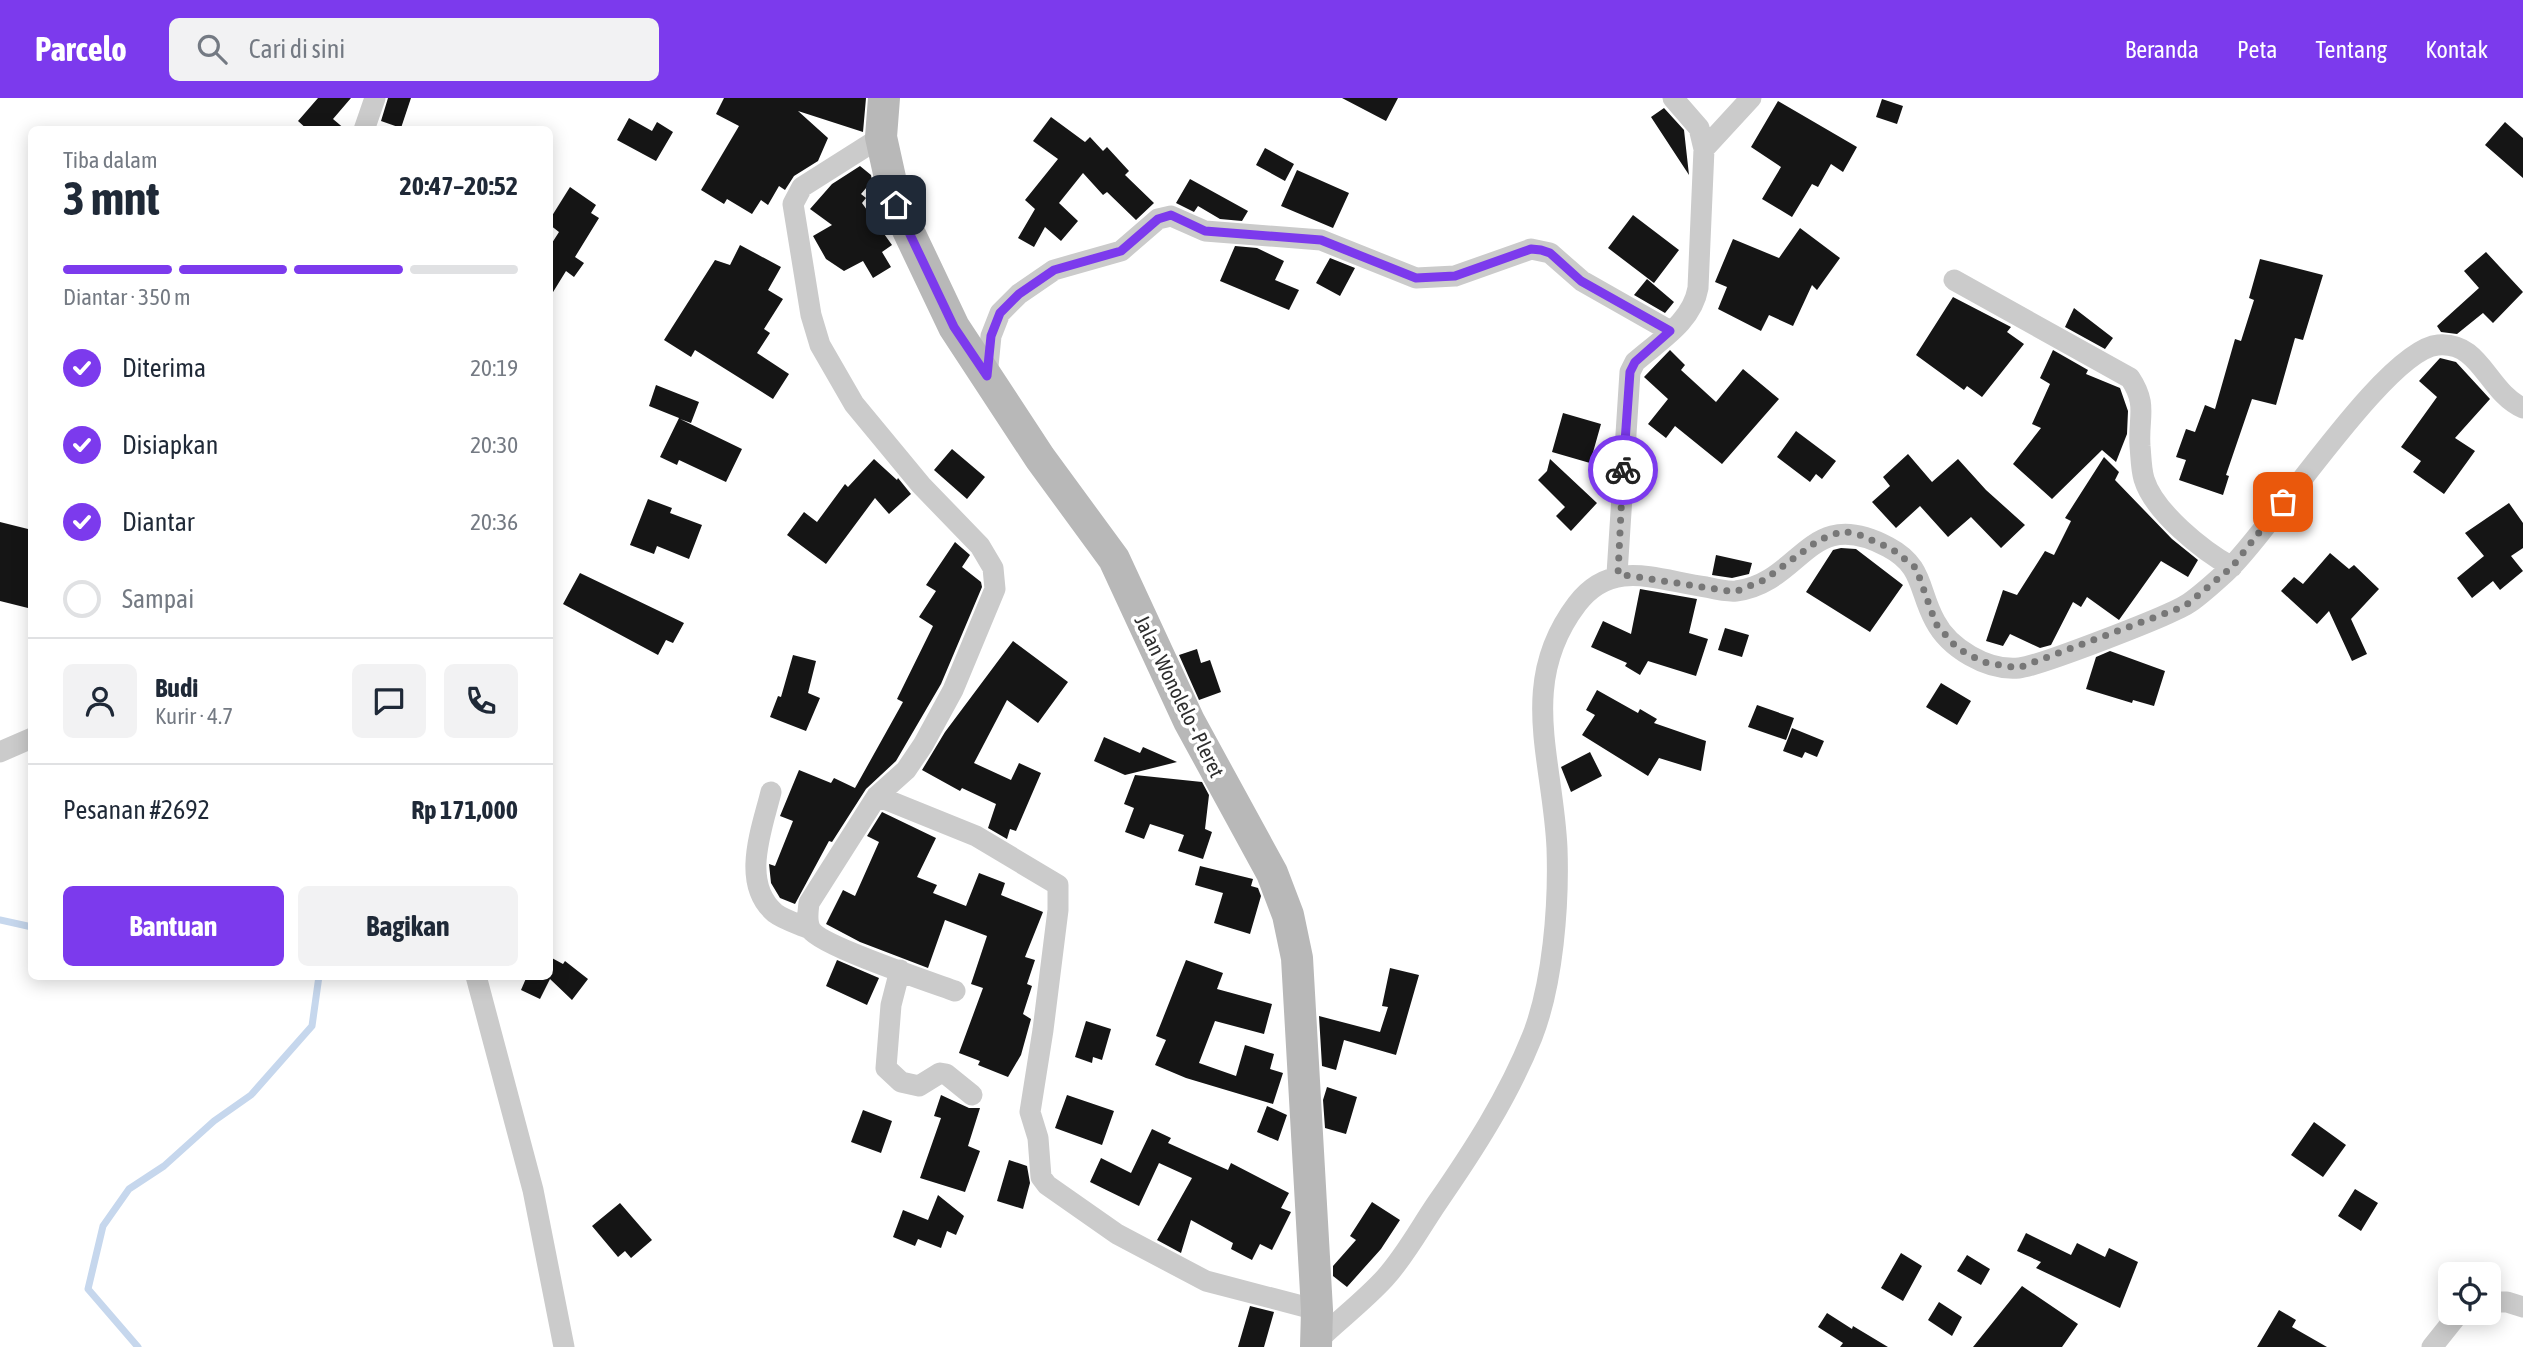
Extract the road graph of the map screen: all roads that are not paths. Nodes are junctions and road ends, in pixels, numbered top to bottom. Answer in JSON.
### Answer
{"nodes":[{"id":1,"x":375,"y":98,"type":"edge"},
{"id":2,"x":884,"y":98,"type":"edge"},
{"id":3,"x":1673,"y":98,"type":"edge"},
{"id":4,"x":1751,"y":98,"type":"edge"},
{"id":5,"x":366,"y":126,"type":"edge"},
{"id":6,"x":881,"y":137,"type":"junction"},
{"id":7,"x":1704,"y":149,"type":"junction"},
{"id":8,"x":1954,"y":280,"type":"dead end"},
{"id":9,"x":1670,"y":331,"type":"junction"},
{"id":10,"x":987,"y":376,"type":"junction"},
{"id":11,"x":2523,"y":408,"type":"edge"},
{"id":12,"x":2232,"y":567,"type":"junction"},
{"id":13,"x":1618,"y":574,"type":"junction"},
{"id":14,"x":28,"y":740,"type":"edge"},
{"id":15,"x":0,"y":752,"type":"edge"},
{"id":16,"x":771,"y":792,"type":"dead end"},
{"id":17,"x":877,"y":796,"type":"junction"},
{"id":18,"x":810,"y":929,"type":"junction"},
{"id":19,"x":900,"y":970,"type":"junction"},
{"id":20,"x":477,"y":980,"type":"edge"},
{"id":21,"x":955,"y":991,"type":"dead end"},
{"id":22,"x":972,"y":1095,"type":"dead end"},
{"id":23,"x":2501,"y":1302,"type":"edge"},
{"id":24,"x":2523,"y":1307,"type":"edge"},
{"id":25,"x":2450,"y":1325,"type":"edge"},
{"id":26,"x":1317,"y":1332,"type":"edge"},
{"id":27,"x":564,"y":1347,"type":"edge"},
{"id":28,"x":2432,"y":1347,"type":"edge"}],
"edges":[{"from":1,"to":5,"type":"street"},
{"from":2,"to":6,"type":"main road","name":"Jalan Wonolelo - Pleret"},
{"from":3,"to":7,"type":"street"},
{"from":4,"to":7,"type":"street"},
{"from":6,"to":10,"type":"main road","name":"Jalan Wonolelo - Pleret"},
{"from":6,"to":17,"type":"street"},
{"from":7,"to":9,"type":"street"},
{"from":8,"to":12,"type":"street"},
{"from":9,"to":10,"type":"street"},
{"from":9,"to":13,"type":"street"},
{"from":10,"to":26,"type":"main road","name":"Jalan Wonolelo - Pleret"},
{"from":11,"to":12,"type":"street"},
{"from":12,"to":13,"type":"street"},
{"from":13,"to":26,"type":"street"},
{"from":14,"to":15,"type":"street"},
{"from":16,"to":18,"type":"street"},
{"from":17,"to":18,"type":"street"},
{"from":17,"to":26,"type":"street"},
{"from":18,"to":19,"type":"street"},
{"from":19,"to":21,"type":"street"},
{"from":19,"to":22,"type":"street"},
{"from":20,"to":27,"type":"street"},
{"from":23,"to":24,"type":"street"},
{"from":25,"to":28,"type":"street"}]}
